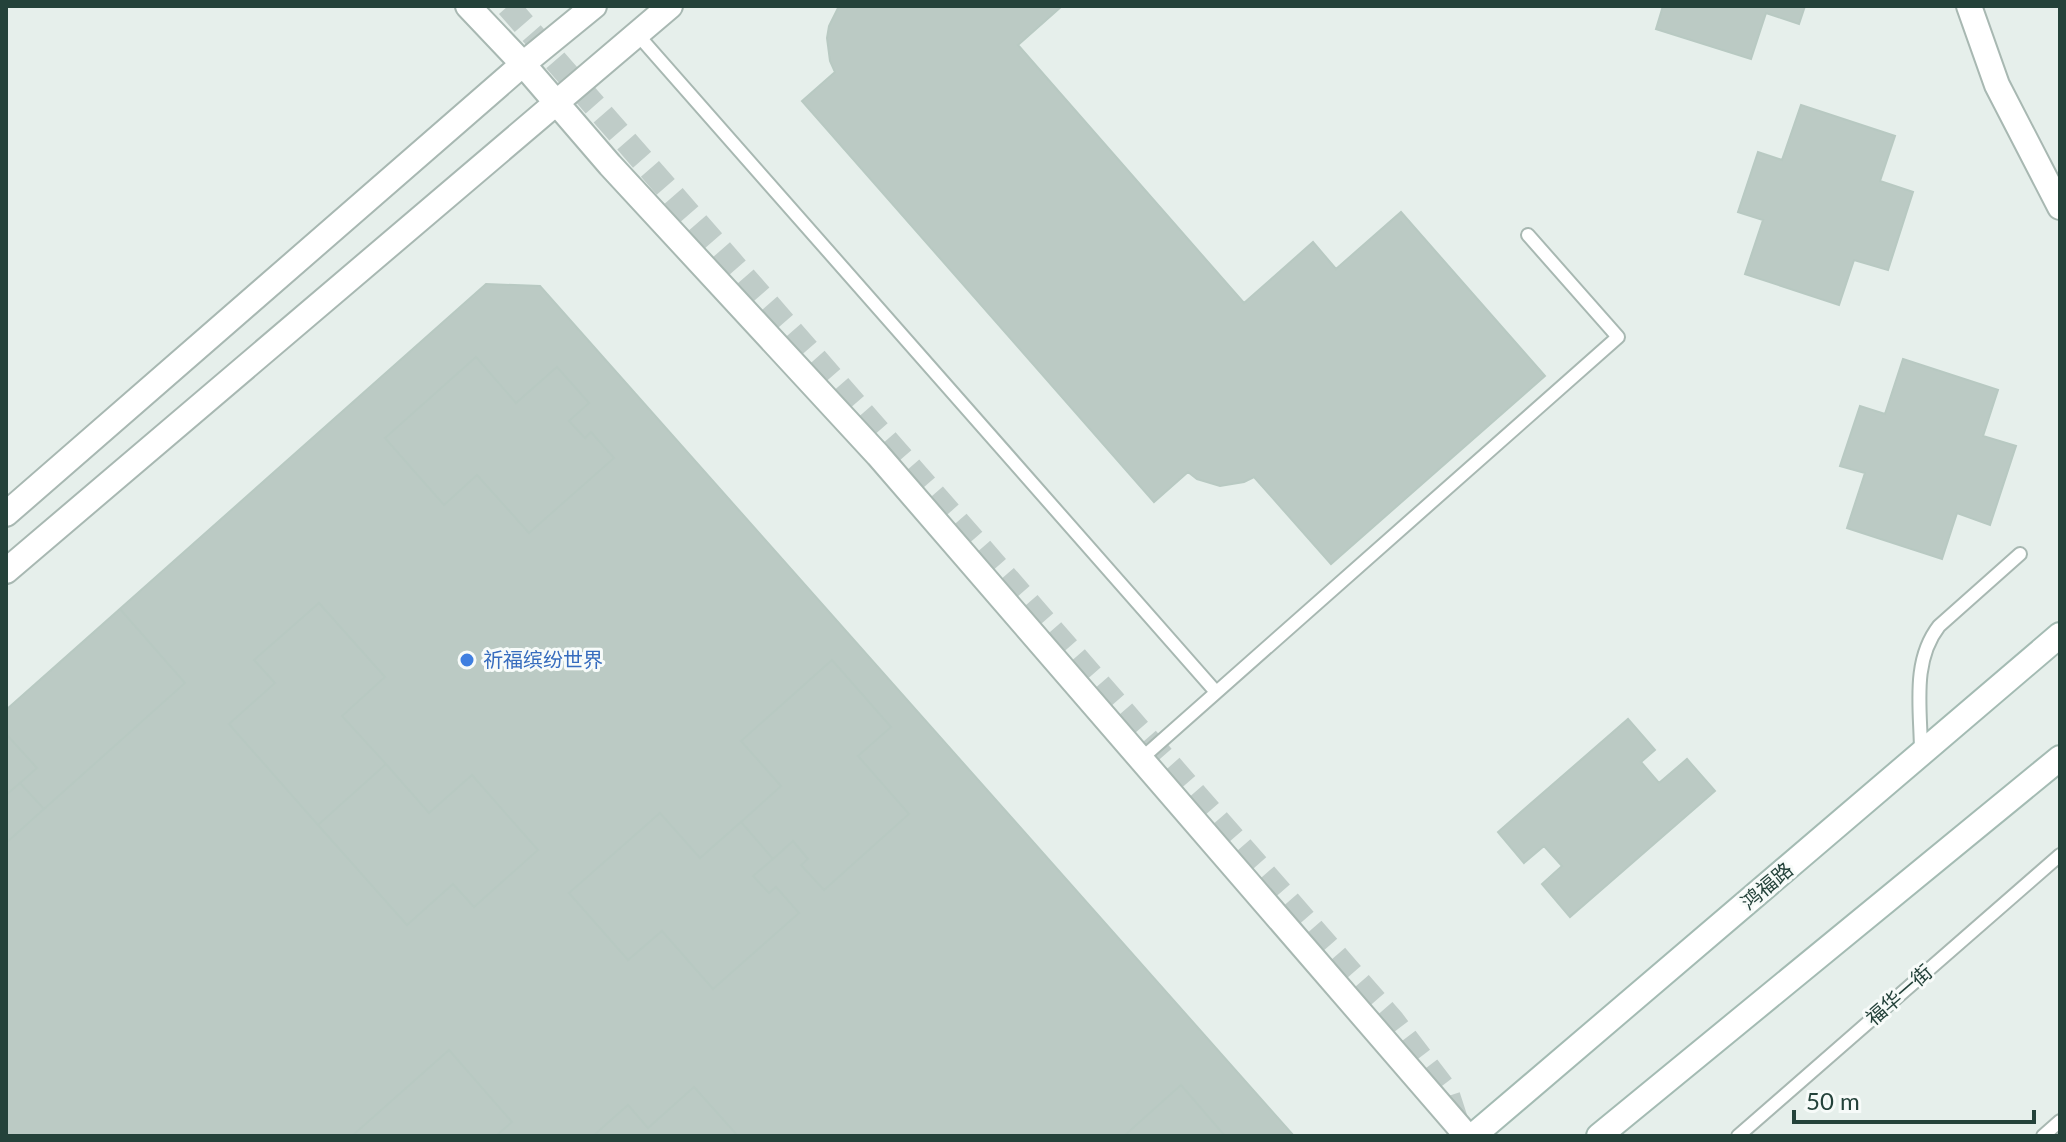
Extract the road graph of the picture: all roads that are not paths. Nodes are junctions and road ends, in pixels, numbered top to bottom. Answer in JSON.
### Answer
{"nodes":[{"id":1,"x":468,"y":6,"type":"edge"},
{"id":2,"x":594,"y":6,"type":"edge"},
{"id":3,"x":670,"y":6,"type":"edge"},
{"id":4,"x":1969,"y":6,"type":"edge"},
{"id":5,"x":637,"y":34,"type":"junction"},
{"id":6,"x":523,"y":64,"type":"junction"},
{"id":7,"x":556,"y":103,"type":"junction"},
{"id":8,"x":2060,"y":207,"type":"edge"},
{"id":9,"x":1528,"y":235,"type":"dead end"},
{"id":10,"x":6,"y":514,"type":"edge"},
{"id":11,"x":2020,"y":554,"type":"dead end"},
{"id":12,"x":6,"y":571,"type":"edge"},
{"id":13,"x":2060,"y":635,"type":"edge"},
{"id":14,"x":1216,"y":692,"type":"junction"},
{"id":15,"x":1921,"y":753,"type":"junction"},
{"id":16,"x":2060,"y":758,"type":"edge"},
{"id":17,"x":1141,"y":759,"type":"junction"},
{"id":18,"x":2060,"y":855,"type":"edge"},
{"id":19,"x":2060,"y":1121,"type":"edge"},
{"id":20,"x":1467,"y":1136,"type":"edge"},
{"id":21,"x":1473,"y":1136,"type":"edge"},
{"id":22,"x":1599,"y":1136,"type":"edge"},
{"id":23,"x":1738,"y":1136,"type":"edge"},
{"id":24,"x":2043,"y":1136,"type":"edge"}],
"edges":[{"from":1,"to":6,"type":"street"},
{"from":2,"to":6,"type":"street"},
{"from":3,"to":5,"type":"street"},
{"from":4,"to":8,"type":"street"},
{"from":5,"to":7,"type":"street"},
{"from":5,"to":14,"type":"lane"},
{"from":6,"to":7,"type":"street"},
{"from":6,"to":10,"type":"street"},
{"from":7,"to":12,"type":"street"},
{"from":7,"to":17,"type":"street"},
{"from":9,"to":14,"type":"lane"},
{"from":11,"to":15,"type":"lane"},
{"from":13,"to":15,"type":"street","name":"鸿福路"},
{"from":14,"to":17,"type":"lane"},
{"from":15,"to":21,"type":"street","name":"鸿福路"},
{"from":16,"to":22,"type":"street"},
{"from":17,"to":20,"type":"street"},
{"from":18,"to":23,"type":"lane","name":"福华一街"},
{"from":19,"to":24,"type":"lane"}]}
